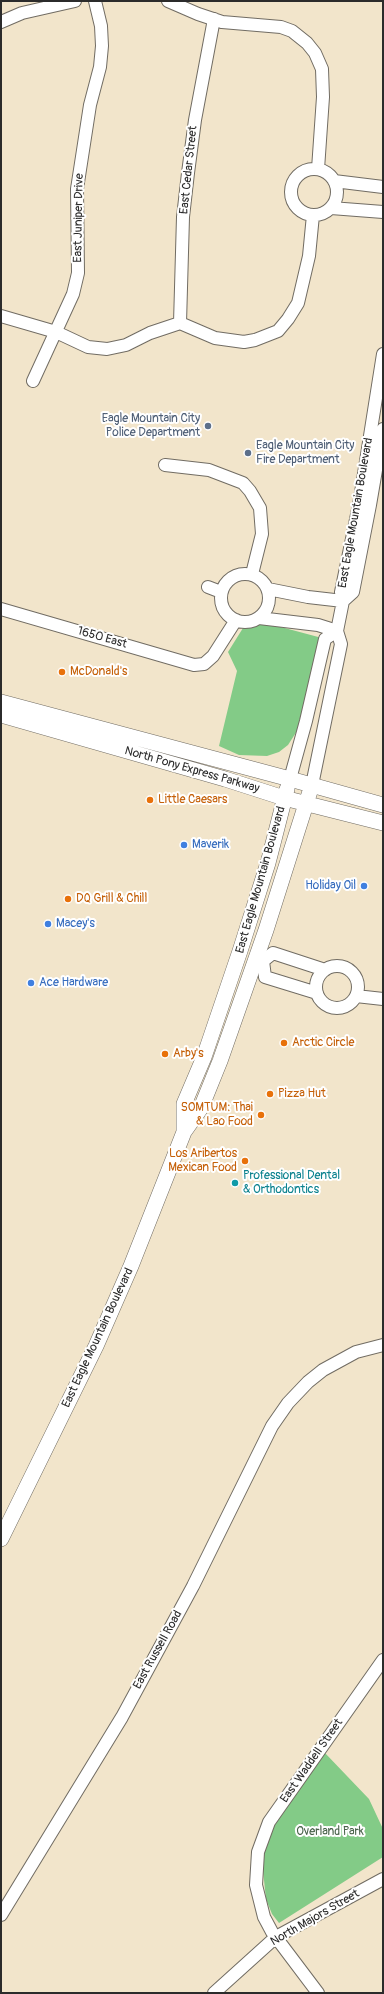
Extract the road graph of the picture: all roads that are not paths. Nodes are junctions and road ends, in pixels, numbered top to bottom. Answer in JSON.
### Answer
{"nodes":[{"id":1,"x":75,"y":1,"type":"edge"},
{"id":2,"x":95,"y":1,"type":"edge"},
{"id":3,"x":168,"y":1,"type":"edge"},
{"id":4,"x":214,"y":19,"type":"junction"},
{"id":5,"x":1,"y":22,"type":"edge"},
{"id":6,"x":318,"y":169,"type":"junction"},
{"id":7,"x":334,"y":181,"type":"junction"},
{"id":8,"x":383,"y":188,"type":"edge"},
{"id":9,"x":331,"y":208,"type":"junction"},
{"id":10,"x":383,"y":212,"type":"edge"},
{"id":11,"x":313,"y":215,"type":"junction"},
{"id":12,"x":1,"y":316,"type":"edge"},
{"id":13,"x":180,"y":323,"type":"junction"},
{"id":14,"x":56,"y":332,"type":"junction"},
{"id":15,"x":383,"y":354,"type":"edge"},
{"id":16,"x":33,"y":381,"type":"dead end"},
{"id":17,"x":383,"y":429,"type":"edge"},
{"id":18,"x":165,"y":465,"type":"dead end"},
{"id":19,"x":252,"y":574,"type":"junction"},
{"id":20,"x":208,"y":587,"type":"dead end"},
{"id":21,"x":268,"y":589,"type":"junction"},
{"id":22,"x":221,"y":592,"type":"junction"},
{"id":23,"x":343,"y":601,"type":"junction"},
{"id":24,"x":1,"y":609,"type":"edge"},
{"id":25,"x":259,"y":618,"type":"junction"},
{"id":26,"x":236,"y":620,"type":"junction"},
{"id":27,"x":337,"y":631,"type":"junction"},
{"id":28,"x":1,"y":702,"type":"edge"},
{"id":29,"x":1,"y":715,"type":"edge"},
{"id":30,"x":290,"y":779,"type":"junction"},
{"id":31,"x":312,"y":785,"type":"junction"},
{"id":32,"x":284,"y":798,"type":"junction"},
{"id":33,"x":306,"y":804,"type":"junction"},
{"id":34,"x":383,"y":805,"type":"edge"},
{"id":35,"x":383,"y":823,"type":"edge"},
{"id":36,"x":240,"y":951,"type":"junction"},
{"id":37,"x":259,"y":960,"type":"junction"},
{"id":38,"x":325,"y":970,"type":"junction"},
{"id":39,"x":317,"y":993,"type":"junction"},
{"id":40,"x":356,"y":996,"type":"junction"},
{"id":41,"x":383,"y":999,"type":"edge"},
{"id":42,"x":184,"y":1132,"type":"junction"},
{"id":43,"x":383,"y":1345,"type":"edge"},
{"id":44,"x":1,"y":1538,"type":"edge"},
{"id":45,"x":383,"y":1660,"type":"edge"},
{"id":46,"x":383,"y":1879,"type":"edge"},
{"id":47,"x":1,"y":1915,"type":"edge"},
{"id":48,"x":276,"y":1937,"type":"junction"},
{"id":49,"x":214,"y":1993,"type":"edge"},
{"id":50,"x":318,"y":1993,"type":"edge"}],
"edges":[{"from":1,"to":5,"type":"street"},
{"from":2,"to":14,"type":"street","name":"East Juniper Drive"},
{"from":3,"to":4,"type":"street"},
{"from":4,"to":6,"type":"street"},
{"from":4,"to":13,"type":"street","name":"East Cedar Street"},
{"from":6,"to":7,"type":"street"},
{"from":6,"to":11,"type":"street"},
{"from":7,"to":8,"type":"street"},
{"from":7,"to":9,"type":"street"},
{"from":9,"to":10,"type":"street"},
{"from":9,"to":11,"type":"street"},
{"from":11,"to":13,"type":"street"},
{"from":12,"to":14,"type":"street"},
{"from":13,"to":14,"type":"street"},
{"from":14,"to":16,"type":"street","name":"East Juniper Drive"},
{"from":15,"to":23,"type":"street","name":"East Eagle Mountain Boulevard"},
{"from":17,"to":23,"type":"street","name":"East Eagle Mountain Boulevard"},
{"from":18,"to":19,"type":"street"},
{"from":19,"to":21,"type":"street"},
{"from":19,"to":22,"type":"street"},
{"from":20,"to":22,"type":"street"},
{"from":21,"to":23,"type":"street"},
{"from":21,"to":25,"type":"street"},
{"from":22,"to":26,"type":"street"},
{"from":23,"to":27,"type":"street","name":"East Eagle Mountain Boulevard"},
{"from":24,"to":26,"type":"street","name":"1650 East"},
{"from":25,"to":26,"type":"street"},
{"from":25,"to":27,"type":"street"},
{"from":27,"to":30,"type":"street","name":"East Eagle Mountain Boulevard"},
{"from":27,"to":31,"type":"street","name":"East Eagle Mountain Boulevard"},
{"from":28,"to":30,"type":"main road","name":"North Pony Express Parkway"},
{"from":29,"to":32,"type":"main road","name":"North Pony Express Parkway"},
{"from":30,"to":31,"type":"main road","name":"North Pony Express Parkway"},
{"from":30,"to":32,"type":"main road","name":"East Eagle Mountain Boulevard"},
{"from":31,"to":33,"type":"main road","name":"East Eagle Mountain Boulevard"},
{"from":31,"to":34,"type":"main road","name":"North Pony Express Parkway"},
{"from":32,"to":33,"type":"main road","name":"North Pony Express Parkway"},
{"from":32,"to":36,"type":"main road","name":"East Eagle Mountain Boulevard"},
{"from":33,"to":35,"type":"main road","name":"North Pony Express Parkway"},
{"from":33,"to":37,"type":"main road","name":"East Eagle Mountain Boulevard"},
{"from":36,"to":37,"type":"street"},
{"from":36,"to":42,"type":"main road","name":"East Eagle Mountain Boulevard"},
{"from":37,"to":38,"type":"street"},
{"from":37,"to":39,"type":"street"},
{"from":37,"to":42,"type":"main road","name":"East Eagle Mountain Boulevard"},
{"from":38,"to":39,"type":"street"},
{"from":38,"to":40,"type":"street"},
{"from":39,"to":40,"type":"street"},
{"from":40,"to":41,"type":"street"},
{"from":42,"to":44,"type":"main road","name":"East Eagle Mountain Boulevard"},
{"from":43,"to":47,"type":"street","name":"East Russell Road"},
{"from":45,"to":48,"type":"street","name":"East Waddell Street"},
{"from":46,"to":48,"type":"street","name":"North Majors Street"},
{"from":48,"to":49,"type":"street","name":"North Majors Street"},
{"from":48,"to":50,"type":"street","name":"East Waddell Street"}]}
